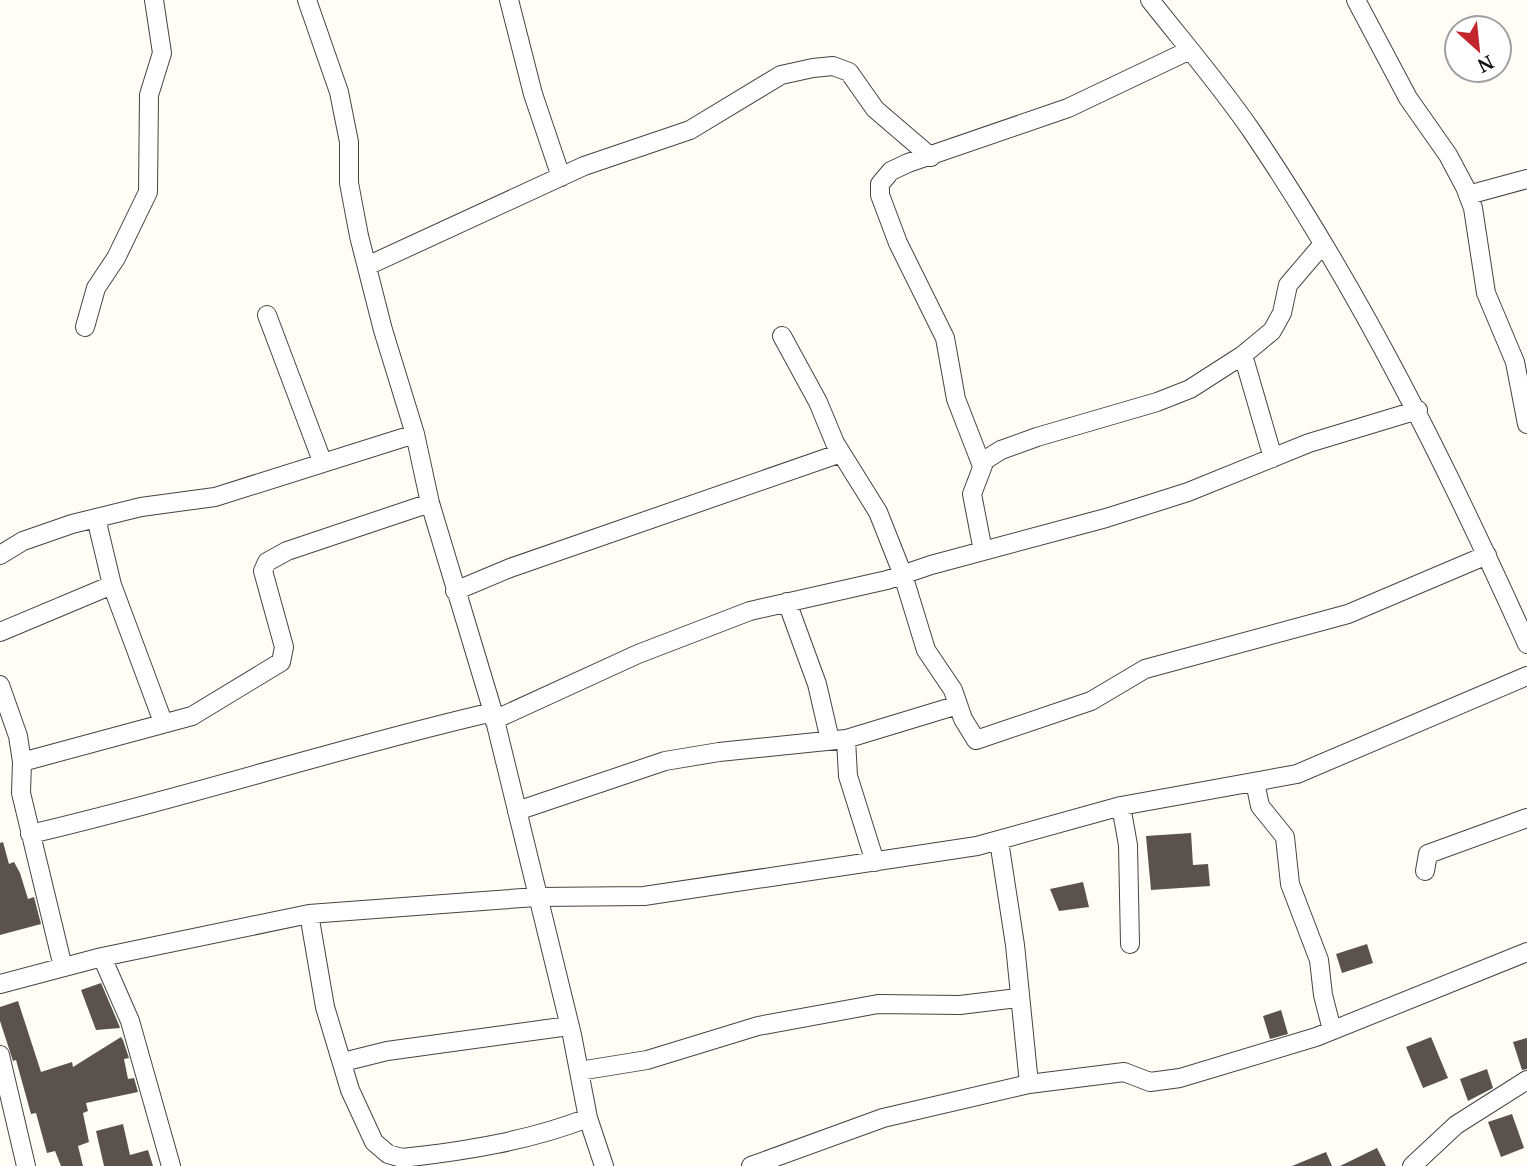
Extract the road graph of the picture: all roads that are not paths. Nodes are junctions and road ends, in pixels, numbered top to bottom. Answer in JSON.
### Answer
{"nodes":[{"id":1,"x":154,"y":0,"type":"edge"},
{"id":2,"x":509,"y":0,"type":"edge"},
{"id":3,"x":1150,"y":0,"type":"edge"},
{"id":4,"x":1356,"y":0,"type":"edge"},
{"id":5,"x":313,"y":1,"type":"edge"},
{"id":6,"x":1190,"y":50,"type":"junction"},
{"id":7,"x":931,"y":157,"type":"junction"},
{"id":8,"x":561,"y":177,"type":"junction"},
{"id":9,"x":1527,"y":179,"type":"edge"},
{"id":10,"x":1468,"y":195,"type":"junction"},
{"id":11,"x":1323,"y":244,"type":"junction"},
{"id":12,"x":367,"y":266,"type":"junction"},
{"id":13,"x":267,"y":315,"type":"dead end"},
{"id":14,"x":85,"y":327,"type":"dead end"},
{"id":15,"x":782,"y":336,"type":"dead end"},
{"id":16,"x":1243,"y":355,"type":"junction"},
{"id":17,"x":1418,"y":411,"type":"junction"},
{"id":18,"x":1527,"y":424,"type":"edge"},
{"id":19,"x":415,"y":435,"type":"junction"},
{"id":20,"x":841,"y":453,"type":"junction"},
{"id":21,"x":1273,"y":458,"type":"junction"},
{"id":22,"x":322,"y":461,"type":"junction"},
{"id":23,"x":982,"y":466,"type":"junction"},
{"id":24,"x":430,"y":503,"type":"junction"},
{"id":25,"x":96,"y":518,"type":"junction"},
{"id":26,"x":983,"y":551,"type":"junction"},
{"id":27,"x":0,"y":555,"type":"edge"},
{"id":28,"x":1487,"y":555,"type":"junction"},
{"id":29,"x":903,"y":575,"type":"junction"},
{"id":30,"x":112,"y":585,"type":"junction"},
{"id":31,"x":455,"y":591,"type":"junction"},
{"id":32,"x":787,"y":601,"type":"junction"},
{"id":33,"x":0,"y":632,"type":"edge"},
{"id":34,"x":1527,"y":644,"type":"edge"},
{"id":35,"x":1527,"y":676,"type":"edge"},
{"id":36,"x":0,"y":685,"type":"edge"},
{"id":37,"x":958,"y":705,"type":"junction"},
{"id":38,"x":494,"y":716,"type":"junction"},
{"id":39,"x":163,"y":722,"type":"junction"},
{"id":40,"x":838,"y":740,"type":"junction"},
{"id":41,"x":22,"y":762,"type":"junction"},
{"id":42,"x":1255,"y":782,"type":"junction"},
{"id":43,"x":1121,"y":806,"type":"junction"},
{"id":44,"x":517,"y":811,"type":"junction"},
{"id":45,"x":1527,"y":818,"type":"edge"},
{"id":46,"x":30,"y":834,"type":"junction"},
{"id":47,"x":999,"y":841,"type":"junction"},
{"id":48,"x":875,"y":862,"type":"junction"},
{"id":49,"x":1425,"y":871,"type":"dead end"},
{"id":50,"x":536,"y":897,"type":"junction"},
{"id":51,"x":309,"y":914,"type":"junction"},
{"id":52,"x":1130,"y":944,"type":"dead end"},
{"id":53,"x":1527,"y":952,"type":"edge"},
{"id":54,"x":102,"y":957,"type":"junction"},
{"id":55,"x":63,"y":967,"type":"junction"},
{"id":56,"x":0,"y":984,"type":"edge"},
{"id":57,"x":1018,"y":998,"type":"junction"},
{"id":58,"x":569,"y":1026,"type":"junction"},
{"id":59,"x":1332,"y":1030,"type":"junction"},
{"id":60,"x":0,"y":1055,"type":"edge"},
{"id":61,"x":343,"y":1062,"type":"junction"},
{"id":62,"x":579,"y":1071,"type":"junction"},
{"id":63,"x":1527,"y":1080,"type":"edge"},
{"id":64,"x":1030,"y":1084,"type":"junction"},
{"id":65,"x":588,"y":1118,"type":"junction"},
{"id":66,"x":787,"y":1160,"type":"edge"},
{"id":67,"x":26,"y":1166,"type":"edge"},
{"id":68,"x":172,"y":1166,"type":"edge"},
{"id":69,"x":604,"y":1166,"type":"edge"},
{"id":70,"x":751,"y":1166,"type":"edge"},
{"id":71,"x":1412,"y":1166,"type":"edge"}],
"edges":[{"from":1,"to":14,"type":"street"},
{"from":2,"to":8,"type":"street"},
{"from":3,"to":6,"type":"street"},
{"from":4,"to":10,"type":"street"},
{"from":5,"to":12,"type":"street"},
{"from":6,"to":7,"type":"street"},
{"from":6,"to":11,"type":"street"},
{"from":7,"to":8,"type":"street"},
{"from":7,"to":23,"type":"street"},
{"from":8,"to":12,"type":"street"},
{"from":9,"to":10,"type":"street"},
{"from":10,"to":18,"type":"street"},
{"from":11,"to":16,"type":"street"},
{"from":11,"to":17,"type":"street"},
{"from":12,"to":19,"type":"street"},
{"from":13,"to":22,"type":"street"},
{"from":15,"to":20,"type":"street"},
{"from":16,"to":21,"type":"street"},
{"from":16,"to":23,"type":"street"},
{"from":17,"to":21,"type":"street"},
{"from":17,"to":28,"type":"street"},
{"from":19,"to":22,"type":"street"},
{"from":19,"to":24,"type":"street"},
{"from":20,"to":29,"type":"street"},
{"from":20,"to":31,"type":"street"},
{"from":21,"to":26,"type":"street"},
{"from":22,"to":25,"type":"street"},
{"from":23,"to":26,"type":"street"},
{"from":24,"to":31,"type":"street"},
{"from":24,"to":39,"type":"street"},
{"from":25,"to":27,"type":"street"},
{"from":25,"to":30,"type":"street"},
{"from":26,"to":29,"type":"street"},
{"from":28,"to":34,"type":"street"},
{"from":28,"to":37,"type":"street"},
{"from":29,"to":32,"type":"street"},
{"from":29,"to":37,"type":"street"},
{"from":30,"to":33,"type":"street"},
{"from":30,"to":39,"type":"street"},
{"from":31,"to":38,"type":"street"},
{"from":32,"to":38,"type":"street"},
{"from":32,"to":40,"type":"street"},
{"from":35,"to":42,"type":"street"},
{"from":36,"to":41,"type":"street"},
{"from":37,"to":40,"type":"street"},
{"from":38,"to":44,"type":"street"},
{"from":38,"to":46,"type":"street"},
{"from":39,"to":41,"type":"street"},
{"from":40,"to":44,"type":"street"},
{"from":40,"to":48,"type":"street"},
{"from":41,"to":46,"type":"street"},
{"from":42,"to":43,"type":"street"},
{"from":42,"to":59,"type":"street"},
{"from":43,"to":47,"type":"street"},
{"from":43,"to":52,"type":"street"},
{"from":44,"to":50,"type":"street"},
{"from":45,"to":49,"type":"street"},
{"from":46,"to":55,"type":"street"},
{"from":47,"to":48,"type":"street"},
{"from":47,"to":57,"type":"street"},
{"from":48,"to":50,"type":"street"},
{"from":50,"to":51,"type":"street"},
{"from":50,"to":58,"type":"street"},
{"from":51,"to":54,"type":"street"},
{"from":51,"to":61,"type":"street"},
{"from":53,"to":59,"type":"street"},
{"from":54,"to":55,"type":"street"},
{"from":54,"to":68,"type":"street"},
{"from":55,"to":56,"type":"street"},
{"from":57,"to":62,"type":"street"},
{"from":57,"to":64,"type":"street"},
{"from":58,"to":61,"type":"street"},
{"from":58,"to":62,"type":"street"},
{"from":59,"to":64,"type":"street"},
{"from":60,"to":67,"type":"street"},
{"from":61,"to":65,"type":"street"},
{"from":62,"to":65,"type":"street"},
{"from":63,"to":71,"type":"street"},
{"from":64,"to":66,"type":"street"},
{"from":65,"to":69,"type":"street"},
{"from":66,"to":70,"type":"street"}]}
